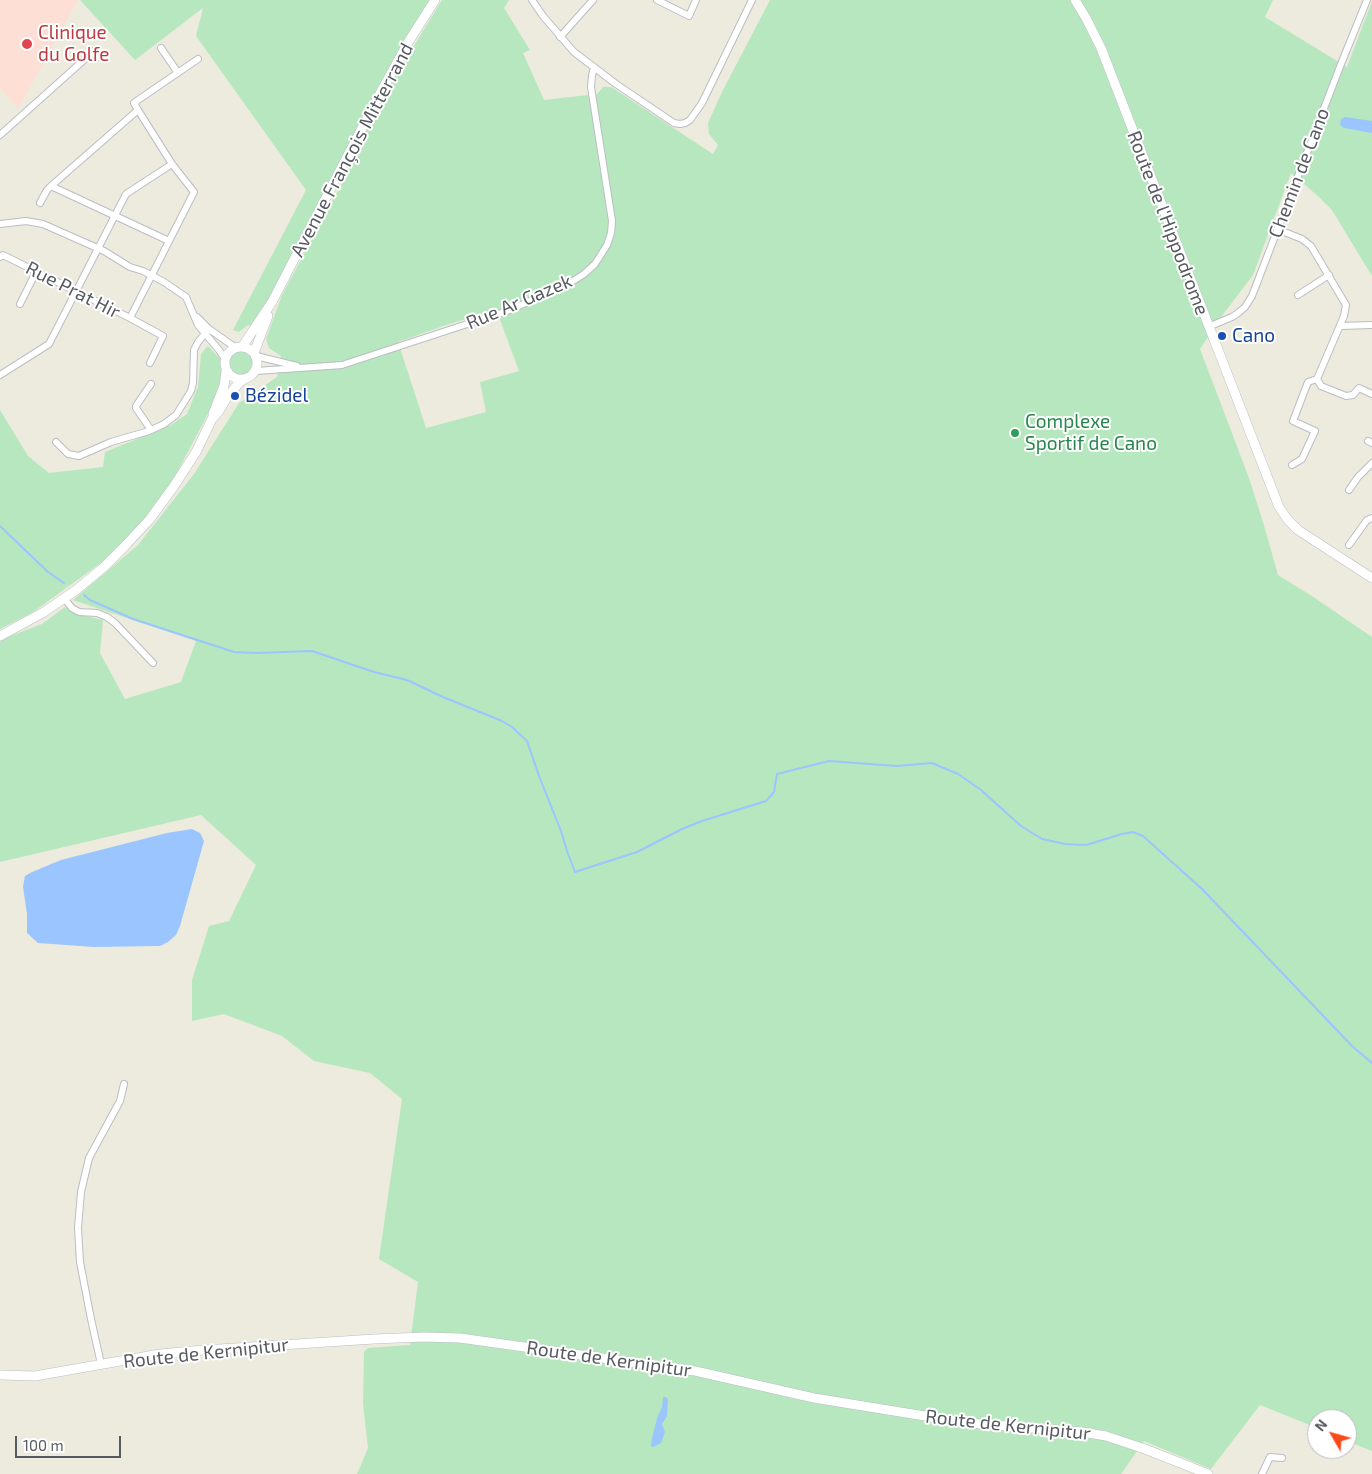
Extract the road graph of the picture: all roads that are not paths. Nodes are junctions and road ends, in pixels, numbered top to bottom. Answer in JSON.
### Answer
{"nodes":[{"id":1,"x":435,"y":0,"type":"edge"},
{"id":2,"x":532,"y":0,"type":"edge"},
{"id":3,"x":593,"y":0,"type":"edge"},
{"id":4,"x":657,"y":0,"type":"edge"},
{"id":5,"x":696,"y":0,"type":"edge"},
{"id":6,"x":752,"y":0,"type":"edge"},
{"id":7,"x":1075,"y":0,"type":"edge"},
{"id":8,"x":1367,"y":0,"type":"edge"},
{"id":9,"x":560,"y":37,"type":"junction"},
{"id":10,"x":161,"y":48,"type":"dead end"},
{"id":11,"x":94,"y":51,"type":"dead end"},
{"id":12,"x":198,"y":59,"type":"dead end"},
{"id":13,"x":594,"y":68,"type":"junction"},
{"id":14,"x":178,"y":73,"type":"junction"},
{"id":15,"x":138,"y":110,"type":"junction"},
{"id":16,"x":0,"y":135,"type":"edge"},
{"id":17,"x":172,"y":164,"type":"junction"},
{"id":18,"x":51,"y":186,"type":"junction"},
{"id":19,"x":40,"y":203,"type":"dead end"},
{"id":20,"x":115,"y":216,"type":"junction"},
{"id":21,"x":0,"y":224,"type":"edge"},
{"id":22,"x":1277,"y":229,"type":"junction"},
{"id":23,"x":169,"y":242,"type":"junction"},
{"id":24,"x":98,"y":248,"type":"junction"},
{"id":25,"x":0,"y":257,"type":"edge"},
{"id":26,"x":36,"y":272,"type":"junction"},
{"id":27,"x":1329,"y":275,"type":"junction"},
{"id":28,"x":152,"y":276,"type":"junction"},
{"id":29,"x":76,"y":292,"type":"junction"},
{"id":30,"x":1298,"y":296,"type":"dead end"},
{"id":31,"x":272,"y":302,"type":"junction"},
{"id":32,"x":20,"y":304,"type":"dead end"},
{"id":33,"x":130,"y":318,"type":"junction"},
{"id":34,"x":1372,"y":324,"type":"edge"},
{"id":35,"x":1208,"y":326,"type":"junction"},
{"id":36,"x":1340,"y":326,"type":"junction"},
{"id":37,"x":207,"y":332,"type":"junction"},
{"id":38,"x":239,"y":347,"type":"junction"},
{"id":39,"x":255,"y":354,"type":"junction"},
{"id":40,"x":225,"y":359,"type":"junction"},
{"id":41,"x":150,"y":363,"type":"dead end"},
{"id":42,"x":304,"y":368,"type":"junction"},
{"id":43,"x":256,"y":370,"type":"junction"},
{"id":44,"x":226,"y":371,"type":"junction"},
{"id":45,"x":0,"y":375,"type":"edge"},
{"id":46,"x":1317,"y":379,"type":"junction"},
{"id":47,"x":243,"y":380,"type":"junction"},
{"id":48,"x":151,"y":384,"type":"dead end"},
{"id":49,"x":1372,"y":394,"type":"edge"},
{"id":50,"x":212,"y":419,"type":"junction"},
{"id":51,"x":151,"y":430,"type":"junction"},
{"id":52,"x":56,"y":442,"type":"dead end"},
{"id":53,"x":1372,"y":462,"type":"edge"},
{"id":54,"x":1292,"y":465,"type":"dead end"},
{"id":55,"x":1349,"y":490,"type":"dead end"},
{"id":56,"x":1372,"y":518,"type":"edge"},
{"id":57,"x":1349,"y":545,"type":"dead end"},
{"id":58,"x":1372,"y":578,"type":"edge"},
{"id":59,"x":64,"y":598,"type":"junction"},
{"id":60,"x":0,"y":636,"type":"edge"},
{"id":61,"x":153,"y":663,"type":"dead end"},
{"id":62,"x":124,"y":1084,"type":"dead end"},
{"id":63,"x":101,"y":1364,"type":"junction"},
{"id":64,"x":0,"y":1375,"type":"edge"},
{"id":65,"x":1282,"y":1458,"type":"dead end"},
{"id":66,"x":1205,"y":1474,"type":"edge"},
{"id":67,"x":1262,"y":1474,"type":"edge"}],
"edges":[{"from":1,"to":31,"type":"main road","name":"Avenue François Mitterrand"},
{"from":2,"to":9,"type":"street"},
{"from":3,"to":9,"type":"street"},
{"from":4,"to":5,"type":"street"},
{"from":6,"to":13,"type":"street"},
{"from":7,"to":35,"type":"main road","name":"Route de l'Hippodrome"},
{"from":8,"to":22,"type":"street","name":"Chemin de Cano"},
{"from":9,"to":13,"type":"street"},
{"from":10,"to":14,"type":"street"},
{"from":11,"to":16,"type":"street"},
{"from":12,"to":14,"type":"street"},
{"from":13,"to":42,"type":"street","name":"Rue Ar Gazek"},
{"from":14,"to":15,"type":"street"},
{"from":15,"to":17,"type":"street"},
{"from":15,"to":18,"type":"street"},
{"from":17,"to":20,"type":"street"},
{"from":17,"to":23,"type":"street","name":"Rue Prat Hir"},
{"from":18,"to":19,"type":"street"},
{"from":18,"to":20,"type":"street"},
{"from":20,"to":23,"type":"street"},
{"from":20,"to":24,"type":"street"},
{"from":21,"to":24,"type":"street"},
{"from":22,"to":27,"type":"street"},
{"from":22,"to":35,"type":"street","name":"Chemin de Cano"},
{"from":23,"to":28,"type":"street","name":"Rue Prat Hir"},
{"from":24,"to":28,"type":"street"},
{"from":24,"to":29,"type":"street"},
{"from":25,"to":26,"type":"street","name":"Rue Prat Hir"},
{"from":26,"to":29,"type":"street","name":"Rue Prat Hir"},
{"from":26,"to":32,"type":"street"},
{"from":27,"to":30,"type":"street"},
{"from":27,"to":36,"type":"street"},
{"from":28,"to":33,"type":"street","name":"Rue Prat Hir"},
{"from":28,"to":37,"type":"street"},
{"from":29,"to":33,"type":"street","name":"Rue Prat Hir"},
{"from":29,"to":45,"type":"street"},
{"from":31,"to":38,"type":"main road","name":"Avenue François Mitterrand"},
{"from":31,"to":39,"type":"main road","name":"Avenue François Mitterrand"},
{"from":33,"to":41,"type":"street"},
{"from":34,"to":36,"type":"street"},
{"from":35,"to":58,"type":"main road","name":"Route de l'Hippodrome"},
{"from":36,"to":46,"type":"street"},
{"from":37,"to":38,"type":"street"},
{"from":37,"to":40,"type":"street"},
{"from":37,"to":51,"type":"street"},
{"from":38,"to":39,"type":"main road"},
{"from":38,"to":40,"type":"main road"},
{"from":39,"to":42,"type":"street","name":"Rue Ar Gazek"},
{"from":39,"to":43,"type":"main road"},
{"from":40,"to":44,"type":"main road"},
{"from":42,"to":43,"type":"street","name":"Rue Ar Gazek"},
{"from":43,"to":47,"type":"main road"},
{"from":44,"to":47,"type":"main road"},
{"from":44,"to":50,"type":"main road"},
{"from":46,"to":49,"type":"street"},
{"from":46,"to":54,"type":"street"},
{"from":47,"to":50,"type":"main road"},
{"from":48,"to":51,"type":"street"},
{"from":50,"to":59,"type":"main road"},
{"from":51,"to":52,"type":"street"},
{"from":53,"to":55,"type":"street"},
{"from":56,"to":57,"type":"street"},
{"from":59,"to":60,"type":"main road"},
{"from":59,"to":61,"type":"street"},
{"from":62,"to":63,"type":"street"},
{"from":63,"to":64,"type":"main road","name":"Route de Kernipitur"},
{"from":63,"to":66,"type":"main road","name":"Route de Kernipitur"},
{"from":65,"to":67,"type":"street"}]}
